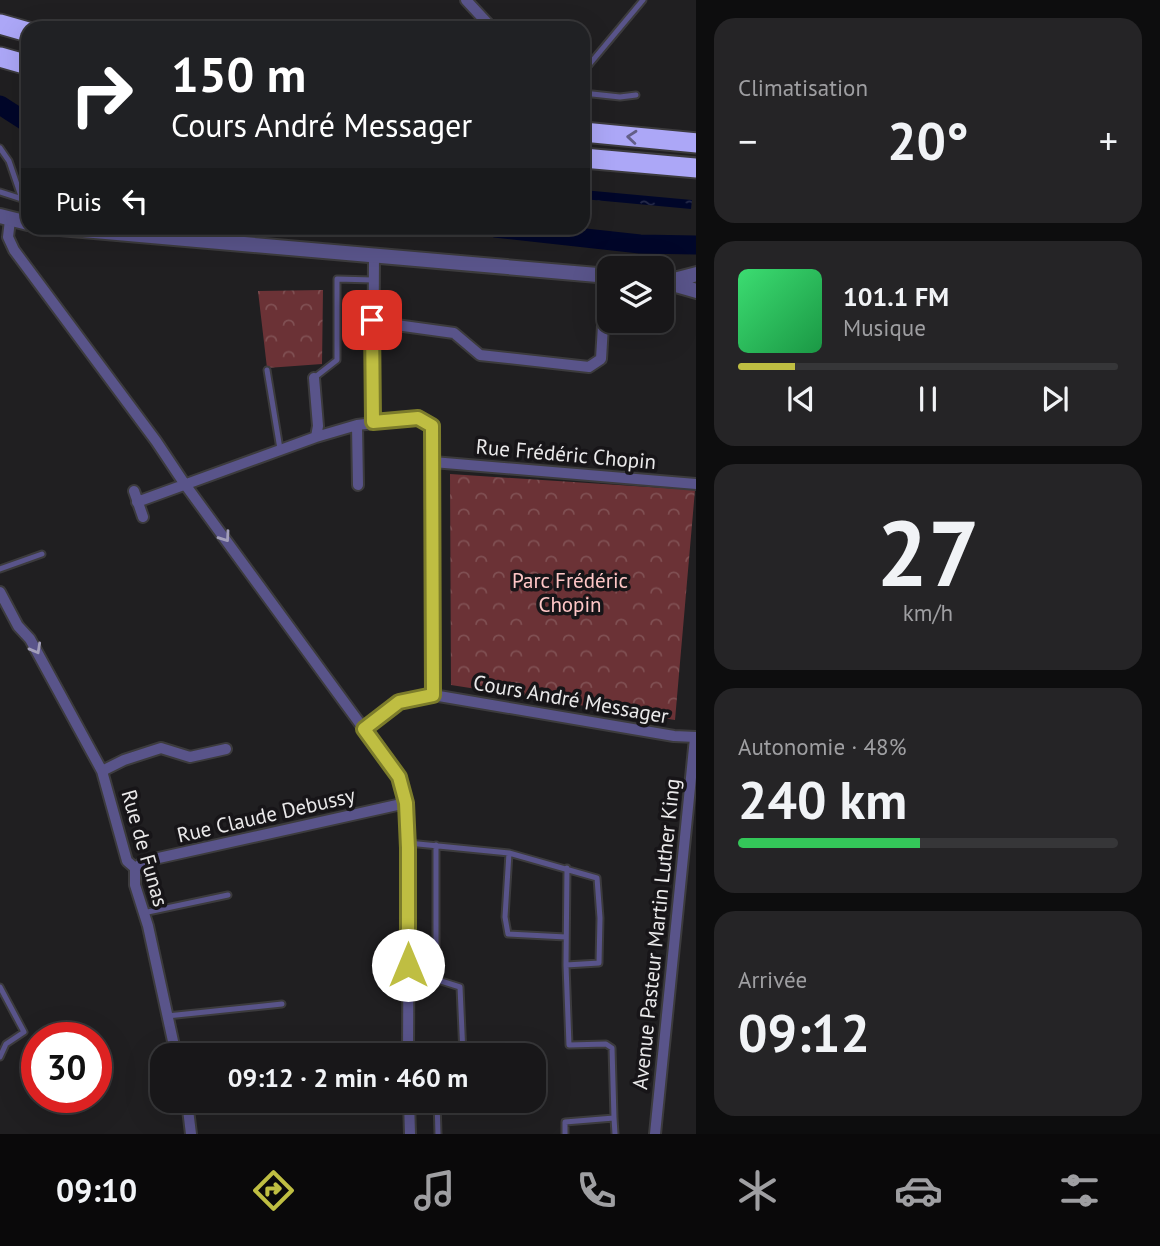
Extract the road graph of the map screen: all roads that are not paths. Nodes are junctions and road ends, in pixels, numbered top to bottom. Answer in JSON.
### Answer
{"nodes":[{"id":1,"x":466,"y":0,"type":"edge"},
{"id":2,"x":643,"y":0,"type":"edge"},
{"id":3,"x":486,"y":21,"type":"edge"},
{"id":4,"x":0,"y":24,"type":"edge"},
{"id":5,"x":21,"y":30,"type":"edge"},
{"id":6,"x":0,"y":57,"type":"edge"},
{"id":7,"x":21,"y":63,"type":"edge"},
{"id":8,"x":590,"y":64,"type":"edge"},
{"id":9,"x":590,"y":94,"type":"edge"},
{"id":10,"x":636,"y":95,"type":"dead end"},
{"id":11,"x":590,"y":133,"type":"edge"},
{"id":12,"x":689,"y":142,"type":"edge"},
{"id":13,"x":0,"y":148,"type":"edge"},
{"id":14,"x":590,"y":159,"type":"edge"},
{"id":15,"x":688,"y":168,"type":"edge"},
{"id":16,"x":0,"y":192,"type":"edge"},
{"id":17,"x":21,"y":196,"type":"edge"},
{"id":18,"x":21,"y":199,"type":"edge"},
{"id":19,"x":5,"y":218,"type":"edge"},
{"id":20,"x":141,"y":235,"type":"edge"},
{"id":21,"x":374,"y":255,"type":"junction"},
{"id":22,"x":696,"y":274,"type":"edge"},
{"id":23,"x":597,"y":275,"type":"edge"},
{"id":24,"x":674,"y":279,"type":"edge"},
{"id":25,"x":373,"y":280,"type":"junction"},
{"id":26,"x":674,"y":284,"type":"edge"},
{"id":27,"x":696,"y":291,"type":"edge"},
{"id":28,"x":389,"y":324,"type":"dead end"},
{"id":29,"x":603,"y":333,"type":"edge"},
{"id":30,"x":267,"y":370,"type":"dead end"},
{"id":31,"x":314,"y":378,"type":"joint"},
{"id":32,"x":373,"y":422,"type":"junction"},
{"id":33,"x":357,"y":425,"type":"junction"},
{"id":34,"x":316,"y":437,"type":"junction"},
{"id":35,"x":281,"y":449,"type":"junction"},
{"id":36,"x":433,"y":462,"type":"junction"},
{"id":37,"x":184,"y":483,"type":"junction"},
{"id":38,"x":696,"y":484,"type":"edge"},
{"id":39,"x":358,"y":485,"type":"dead end"},
{"id":40,"x":142,"y":517,"type":"dead end"},
{"id":41,"x":42,"y":554,"type":"dead end"},
{"id":42,"x":0,"y":569,"type":"edge"},
{"id":43,"x":0,"y":592,"type":"edge"},
{"id":44,"x":4,"y":609,"type":"edge"},
{"id":45,"x":433,"y":695,"type":"junction"},
{"id":46,"x":364,"y":729,"type":"junction"},
{"id":47,"x":695,"y":738,"type":"edge"},
{"id":48,"x":226,"y":749,"type":"dead end"},
{"id":49,"x":102,"y":771,"type":"junction"},
{"id":50,"x":406,"y":803,"type":"junction"},
{"id":51,"x":408,"y":842,"type":"junction"},
{"id":52,"x":436,"y":845,"type":"junction"},
{"id":53,"x":509,"y":853,"type":"junction"},
{"id":54,"x":135,"y":868,"type":"junction"},
{"id":55,"x":567,"y":868,"type":"junction"},
{"id":56,"x":228,"y":895,"type":"dead end"},
{"id":57,"x":143,"y":914,"type":"junction"},
{"id":58,"x":566,"y":937,"type":"junction"},
{"id":59,"x":566,"y":965,"type":"junction"},
{"id":60,"x":0,"y":988,"type":"edge"},
{"id":61,"x":282,"y":1004,"type":"dead end"},
{"id":62,"x":167,"y":1016,"type":"junction"},
{"id":63,"x":173,"y":1043,"type":"edge"},
{"id":64,"x":408,"y":1043,"type":"edge"},
{"id":65,"x":462,"y":1043,"type":"edge"},
{"id":66,"x":0,"y":1057,"type":"edge"},
{"id":67,"x":190,"y":1113,"type":"edge"},
{"id":68,"x":409,"y":1113,"type":"edge"},
{"id":69,"x":437,"y":1113,"type":"edge"},
{"id":70,"x":614,"y":1118,"type":"junction"},
{"id":71,"x":191,"y":1134,"type":"edge"},
{"id":72,"x":410,"y":1134,"type":"edge"},
{"id":73,"x":438,"y":1134,"type":"edge"},
{"id":74,"x":565,"y":1134,"type":"edge"},
{"id":75,"x":615,"y":1134,"type":"edge"},
{"id":76,"x":655,"y":1134,"type":"edge"}],
"edges":[{"from":1,"to":3,"type":"street"},
{"from":2,"to":8,"type":"lane"},
{"from":4,"to":5,"type":"highway"},
{"from":6,"to":7,"type":"highway"},
{"from":9,"to":10,"type":"lane"},
{"from":12,"to":11,"type":"highway","one_way":true},
{"from":13,"to":17,"type":"lane"},
{"from":14,"to":15,"type":"highway"},
{"from":16,"to":18,"type":"lane"},
{"from":19,"to":37,"type":"street"},
{"from":20,"to":21,"type":"street"},
{"from":21,"to":23,"type":"street"},
{"from":21,"to":25,"type":"street"},
{"from":22,"to":24,"type":"street"},
{"from":25,"to":31,"type":"lane"},
{"from":25,"to":32,"type":"street"},
{"from":26,"to":27,"type":"street"},
{"from":28,"to":29,"type":"street"},
{"from":30,"to":35,"type":"lane"},
{"from":31,"to":34,"type":"street"},
{"from":32,"to":33,"type":"street"},
{"from":32,"to":36,"type":"street"},
{"from":33,"to":34,"type":"street"},
{"from":33,"to":39,"type":"street"},
{"from":34,"to":35,"type":"street"},
{"from":35,"to":37,"type":"street"},
{"from":36,"to":38,"type":"street","name":"Rue Frédéric Chopin"},
{"from":36,"to":45,"type":"street"},
{"from":37,"to":40,"type":"street"},
{"from":37,"to":46,"type":"street","one_way":true},
{"from":41,"to":42,"type":"lane"},
{"from":43,"to":44,"type":"street","name":"Rue de Funas"},
{"from":44,"to":49,"type":"street","name":"Rue de Funas","one_way":true},
{"from":45,"to":46,"type":"street","name":"Cours André Messager"},
{"from":45,"to":47,"type":"street","name":"Cours André Messager"},
{"from":46,"to":50,"type":"street"},
{"from":47,"to":76,"type":"street","name":"Avenue Pasteur Martin Luther King"},
{"from":48,"to":49,"type":"street"},
{"from":49,"to":54,"type":"street","name":"Rue de Funas"},
{"from":50,"to":51,"type":"street"},
{"from":50,"to":54,"type":"street","name":"Rue Claude Debussy"},
{"from":51,"to":52,"type":"lane"},
{"from":51,"to":64,"type":"street"},
{"from":52,"to":53,"type":"lane"},
{"from":52,"to":65,"type":"lane"},
{"from":53,"to":55,"type":"lane"},
{"from":53,"to":58,"type":"lane"},
{"from":54,"to":57,"type":"street","name":"Rue de Funas"},
{"from":55,"to":58,"type":"lane"},
{"from":55,"to":59,"type":"lane"},
{"from":56,"to":57,"type":"lane"},
{"from":57,"to":62,"type":"street","name":"Rue de Funas"},
{"from":58,"to":59,"type":"lane"},
{"from":59,"to":70,"type":"lane"},
{"from":60,"to":66,"type":"lane"},
{"from":61,"to":62,"type":"lane"},
{"from":62,"to":63,"type":"street","name":"Rue de Funas"},
{"from":67,"to":71,"type":"street"},
{"from":68,"to":72,"type":"street"},
{"from":69,"to":73,"type":"lane"},
{"from":70,"to":74,"type":"lane"},
{"from":70,"to":75,"type":"lane"}]}
